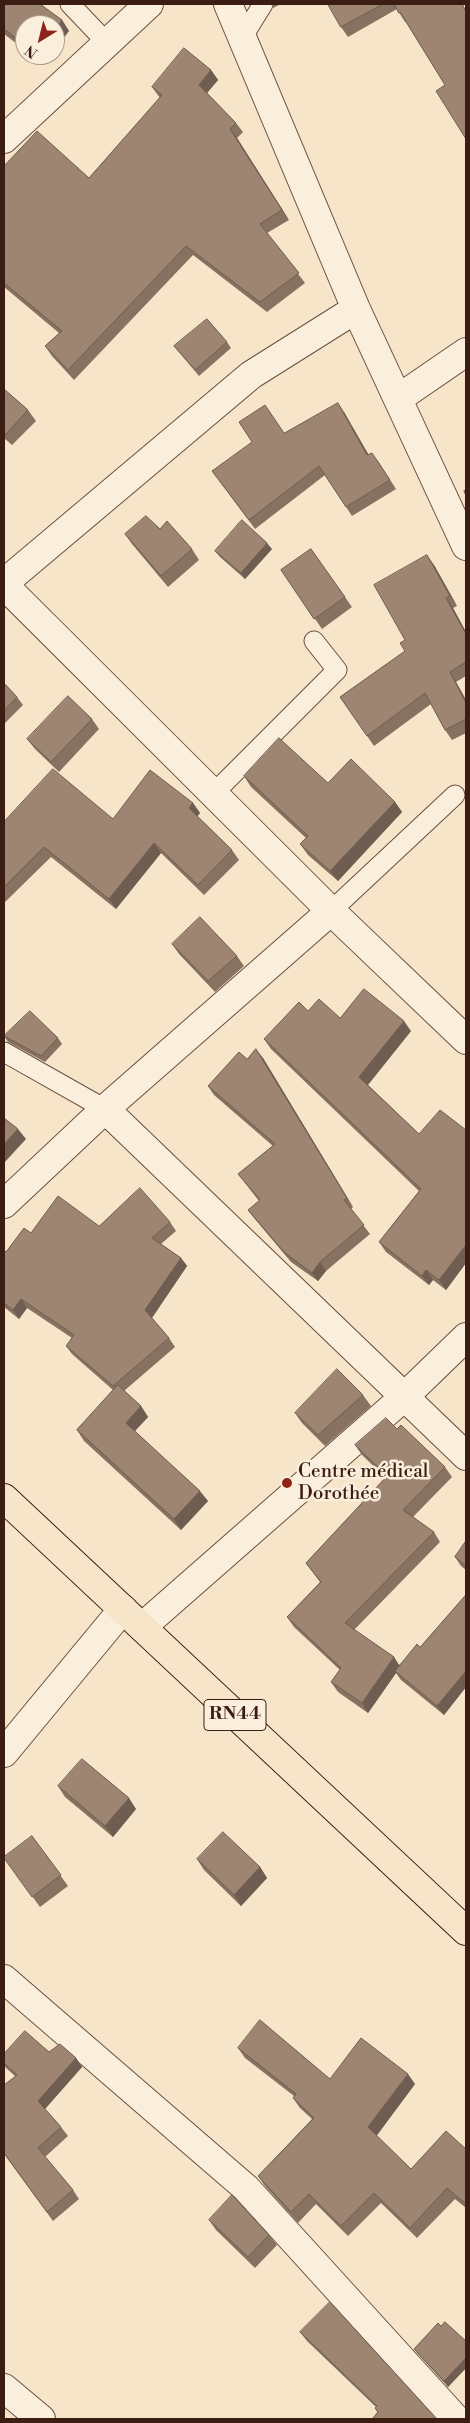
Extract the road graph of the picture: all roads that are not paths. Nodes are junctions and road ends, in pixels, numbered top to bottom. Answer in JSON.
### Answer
{"nodes":[{"id":1,"x":70,"y":4,"type":"edge"},
{"id":2,"x":149,"y":4,"type":"edge"},
{"id":3,"x":228,"y":4,"type":"edge"},
{"id":4,"x":263,"y":4,"type":"edge"},
{"id":5,"x":242,"y":38,"type":"junction"},
{"id":6,"x":107,"y":43,"type":"junction"},
{"id":7,"x":4,"y":139,"type":"edge"},
{"id":8,"x":356,"y":309,"type":"junction"},
{"id":9,"x":466,"y":352,"type":"edge"},
{"id":10,"x":399,"y":398,"type":"junction"},
{"id":11,"x":466,"y":546,"type":"edge"},
{"id":12,"x":4,"y":584,"type":"edge"},
{"id":13,"x":314,"y":641,"type":"dead end"},
{"id":14,"x":213,"y":794,"type":"junction"},
{"id":15,"x":455,"y":795,"type":"dead end"},
{"id":16,"x":331,"y":911,"type":"junction"},
{"id":17,"x":466,"y":1040,"type":"edge"},
{"id":18,"x":4,"y":1052,"type":"edge"},
{"id":19,"x":105,"y":1109,"type":"junction"},
{"id":20,"x":4,"y":1204,"type":"edge"},
{"id":21,"x":466,"y":1337,"type":"edge"},
{"id":22,"x":403,"y":1398,"type":"junction"},
{"id":23,"x":466,"y":1456,"type":"edge"},
{"id":24,"x":4,"y":1498,"type":"edge"},
{"id":25,"x":132,"y":1618,"type":"junction"},
{"id":26,"x":4,"y":1753,"type":"edge"},
{"id":27,"x":466,"y":1931,"type":"edge"},
{"id":28,"x":4,"y":1979,"type":"edge"},
{"id":29,"x":4,"y":2388,"type":"edge"},
{"id":30,"x":453,"y":2411,"type":"edge"},
{"id":31,"x":41,"y":2419,"type":"edge"}],
"edges":[{"from":1,"to":6,"type":"lane"},
{"from":2,"to":6,"type":"street"},
{"from":3,"to":5,"type":"street"},
{"from":4,"to":5,"type":"lane"},
{"from":5,"to":8,"type":"street"},
{"from":6,"to":7,"type":"street"},
{"from":8,"to":10,"type":"street"},
{"from":8,"to":12,"type":"street"},
{"from":9,"to":10,"type":"street"},
{"from":10,"to":11,"type":"street"},
{"from":12,"to":14,"type":"street"},
{"from":13,"to":14,"type":"lane"},
{"from":14,"to":16,"type":"street"},
{"from":15,"to":16,"type":"lane"},
{"from":16,"to":17,"type":"street"},
{"from":16,"to":19,"type":"street"},
{"from":18,"to":19,"type":"lane"},
{"from":19,"to":20,"type":"street"},
{"from":19,"to":22,"type":"street"},
{"from":21,"to":22,"type":"street"},
{"from":22,"to":23,"type":"street"},
{"from":22,"to":25,"type":"street"},
{"from":24,"to":25,"type":"main road","number":"RN44"},
{"from":25,"to":26,"type":"street"},
{"from":25,"to":27,"type":"main road","number":"RN44"},
{"from":28,"to":30,"type":"street"},
{"from":29,"to":31,"type":"street"}]}
